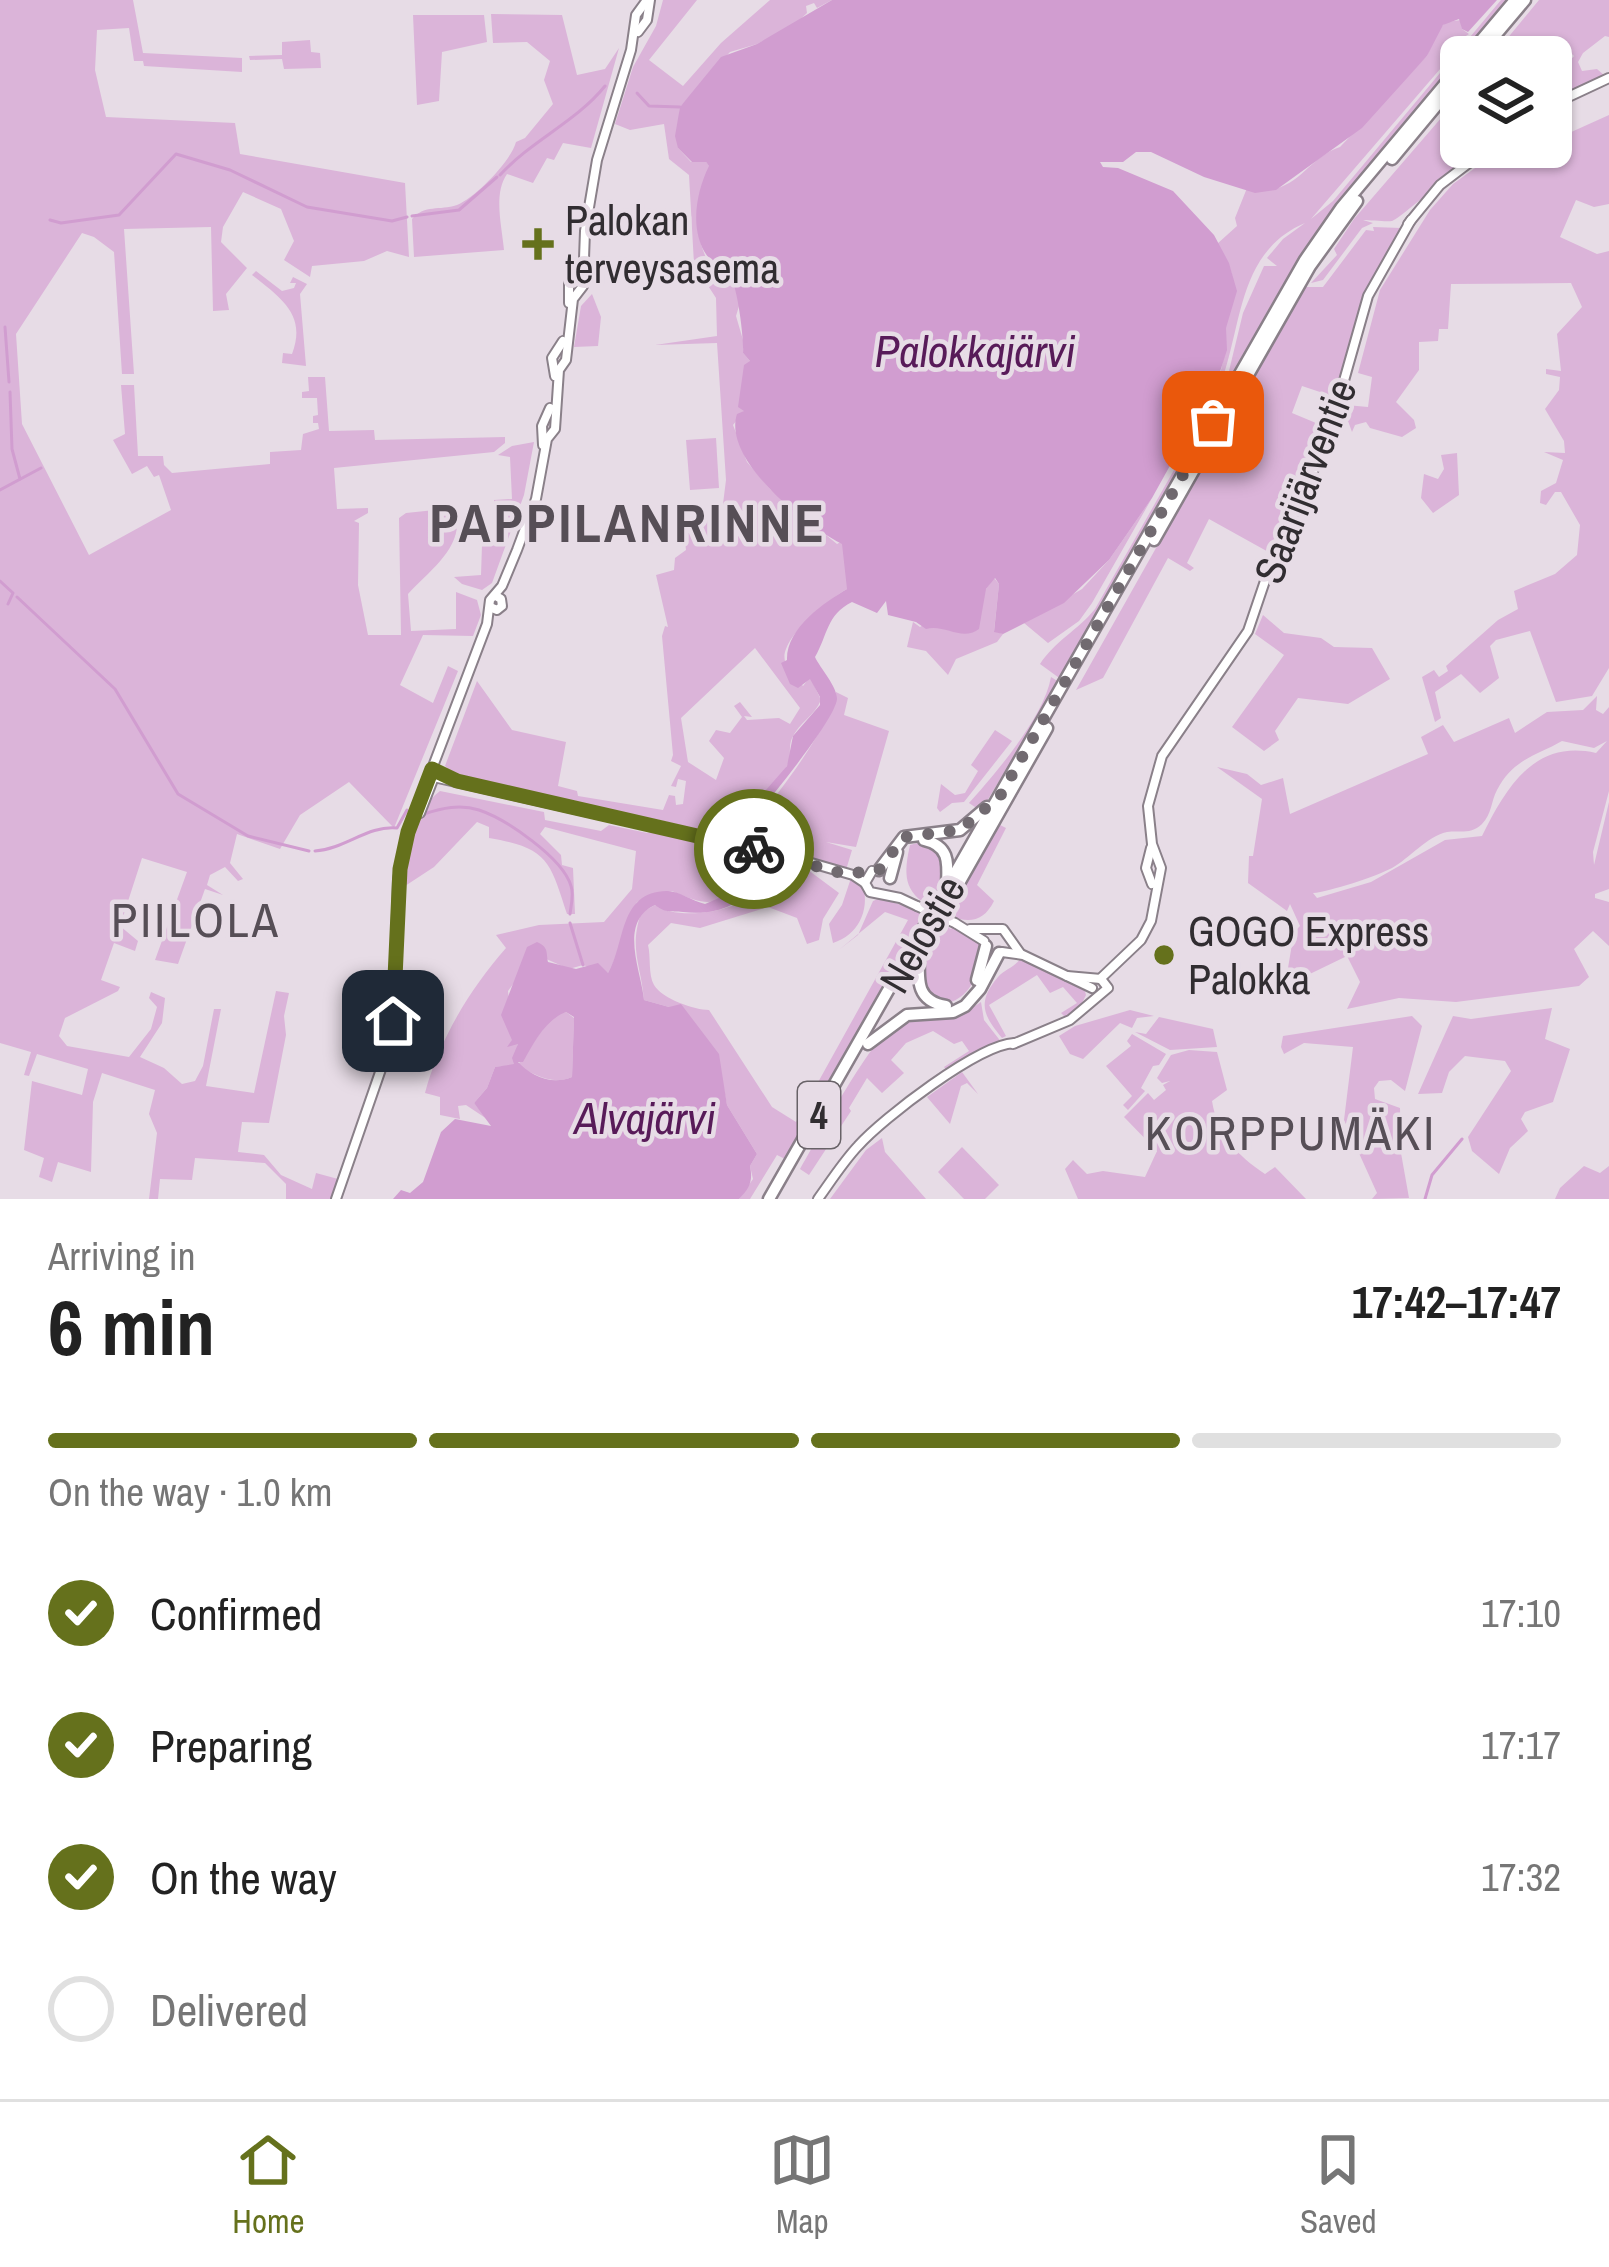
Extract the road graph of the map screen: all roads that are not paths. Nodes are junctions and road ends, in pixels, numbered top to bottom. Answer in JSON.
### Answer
{"nodes":[{"id":1,"x":648,"y":0,"type":"edge"},
{"id":2,"x":1515,"y":0,"type":"edge"},
{"id":3,"x":1525,"y":0,"type":"edge"},
{"id":4,"x":1485,"y":36,"type":"edge"},
{"id":5,"x":1495,"y":36,"type":"edge"},
{"id":6,"x":1609,"y":78,"type":"edge"},
{"id":7,"x":1440,"y":89,"type":"edge"},
{"id":8,"x":1572,"y":95,"type":"edge"},
{"id":9,"x":1440,"y":101,"type":"edge"},
{"id":10,"x":1462,"y":168,"type":"edge"},
{"id":11,"x":433,"y":773,"type":"junction"},
{"id":12,"x":1000,"y":796,"type":"junction"},
{"id":13,"x":853,"y":875,"type":"junction"},
{"id":14,"x":883,"y":876,"type":"junction"},
{"id":15,"x":865,"y":883,"type":"junction"},
{"id":16,"x":947,"y":890,"type":"junction"},
{"id":17,"x":881,"y":895,"type":"junction"},
{"id":18,"x":900,"y":898,"type":"junction"},
{"id":19,"x":970,"y":929,"type":"junction"},
{"id":20,"x":991,"y":930,"type":"junction"},
{"id":21,"x":1010,"y":943,"type":"junction"},
{"id":22,"x":985,"y":944,"type":"junction"},
{"id":23,"x":1000,"y":953,"type":"junction"},
{"id":24,"x":919,"y":954,"type":"junction"},
{"id":25,"x":1023,"y":956,"type":"junction"},
{"id":26,"x":1066,"y":976,"type":"junction"},
{"id":27,"x":1102,"y":980,"type":"junction"},
{"id":28,"x":1095,"y":991,"type":"junction"},
{"id":29,"x":868,"y":1044,"type":"junction"},
{"id":30,"x":336,"y":1199,"type":"edge"},
{"id":31,"x":773,"y":1199,"type":"edge"},
{"id":32,"x":818,"y":1199,"type":"edge"}],
"edges":[{"from":1,"to":11,"type":"main road"},
{"from":2,"to":4,"type":"highway"},
{"from":3,"to":5,"type":"highway"},
{"from":6,"to":8,"type":"main road"},
{"from":7,"to":12,"type":"highway","name":"Nelostie","number":"4"},
{"from":9,"to":24,"type":"highway","name":"Nelostie","number":"4"},
{"from":10,"to":27,"type":"main road","name":"Saarijärventie"},
{"from":11,"to":13,"type":"main road"},
{"from":11,"to":30,"type":"main road"},
{"from":12,"to":14,"type":"highway"},
{"from":12,"to":16,"type":"highway","name":"Nelostie","number":"4"},
{"from":13,"to":14,"type":"main road"},
{"from":13,"to":15,"type":"main road"},
{"from":14,"to":15,"type":"main road"},
{"from":14,"to":16,"type":"highway"},
{"from":14,"to":17,"type":"main road"},
{"from":14,"to":18,"type":"main road"},
{"from":15,"to":17,"type":"main road"},
{"from":16,"to":31,"type":"highway","name":"Nelostie","number":"4"},
{"from":17,"to":18,"type":"main road"},
{"from":18,"to":19,"type":"main road","bridge":true},
{"from":19,"to":20,"type":"main road"},
{"from":19,"to":22,"type":"main road"},
{"from":20,"to":21,"type":"main road"},
{"from":20,"to":22,"type":"main road"},
{"from":21,"to":23,"type":"main road"},
{"from":21,"to":25,"type":"main road"},
{"from":22,"to":23,"type":"main road"},
{"from":22,"to":24,"type":"highway"},
{"from":23,"to":25,"type":"main road"},
{"from":23,"to":29,"type":"highway"},
{"from":24,"to":29,"type":"highway","name":"Nelostie","number":"4"},
{"from":25,"to":26,"type":"main road"},
{"from":26,"to":27,"type":"main road"},
{"from":26,"to":28,"type":"main road"},
{"from":27,"to":28,"type":"main road"},
{"from":27,"to":28,"type":"main road"},
{"from":28,"to":32,"type":"main road"},
{"from":29,"to":31,"type":"highway","name":"Nelostie","number":"4"}]}
